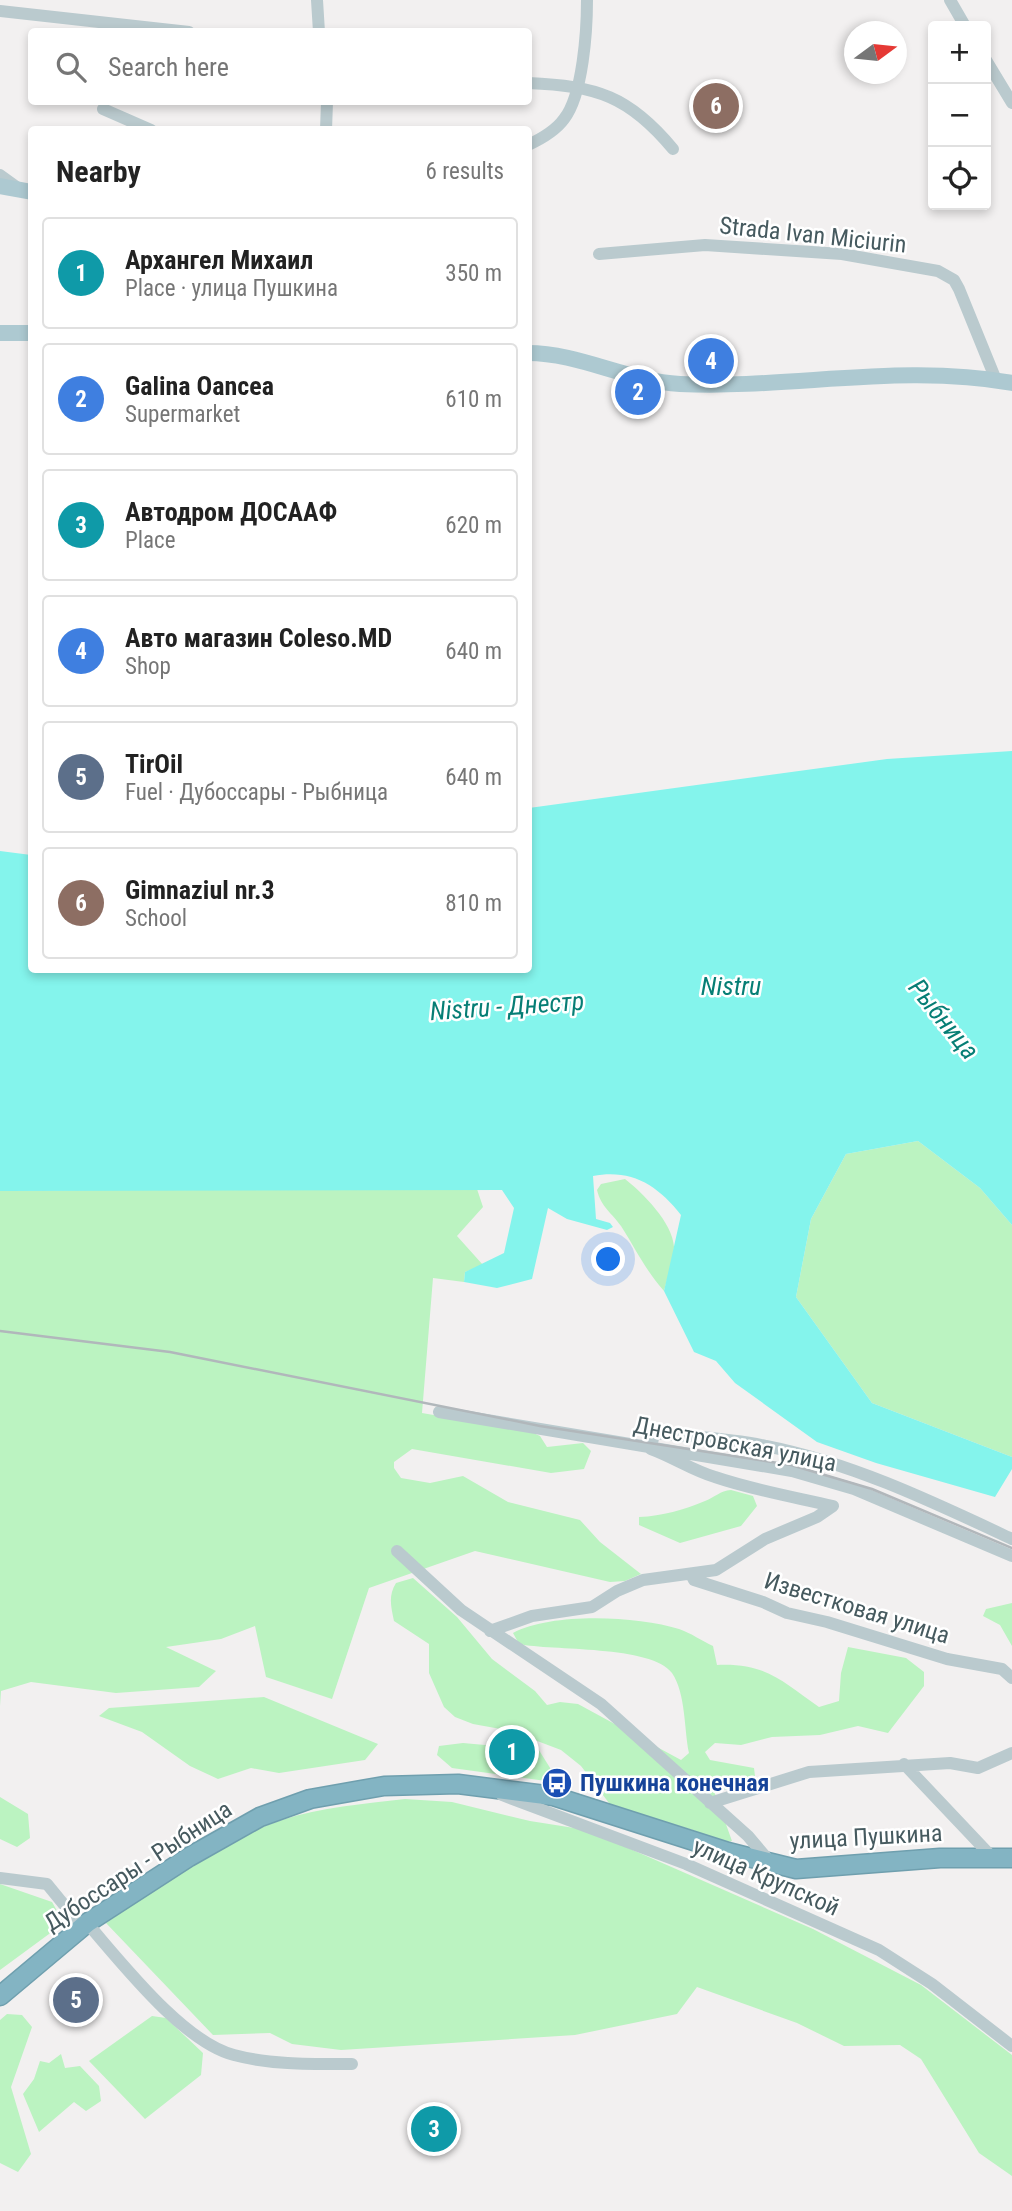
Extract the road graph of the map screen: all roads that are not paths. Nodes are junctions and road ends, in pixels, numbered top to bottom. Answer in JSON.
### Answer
{"nodes":[{"id":1,"x":317,"y":0,"type":"edge"},
{"id":2,"x":587,"y":0,"type":"edge"},
{"id":3,"x":950,"y":0,"type":"edge"},
{"id":4,"x":0,"y":11,"type":"edge"},
{"id":5,"x":962,"y":21,"type":"edge"},
{"id":6,"x":153,"y":28,"type":"edge"},
{"id":7,"x":320,"y":28,"type":"edge"},
{"id":8,"x":991,"y":68,"type":"edge"},
{"id":9,"x":532,"y":83,"type":"edge"},
{"id":10,"x":578,"y":86,"type":"junction"},
{"id":11,"x":1012,"y":103,"type":"edge"},
{"id":12,"x":327,"y":105,"type":"edge"},
{"id":13,"x":103,"y":109,"type":"dead end"},
{"id":14,"x":142,"y":126,"type":"edge"},
{"id":15,"x":326,"y":126,"type":"edge"},
{"id":16,"x":532,"y":142,"type":"edge"},
{"id":17,"x":673,"y":149,"type":"dead end"},
{"id":18,"x":0,"y":176,"type":"edge"},
{"id":19,"x":0,"y":186,"type":"edge"},
{"id":20,"x":26,"y":191,"type":"edge"},
{"id":21,"x":599,"y":254,"type":"dead end"},
{"id":22,"x":0,"y":333,"type":"edge"},
{"id":23,"x":28,"y":333,"type":"edge"},
{"id":24,"x":532,"y":348,"type":"edge"},
{"id":25,"x":532,"y":353,"type":"edge"},
{"id":26,"x":546,"y":353,"type":"junction"},
{"id":27,"x":1008,"y":382,"type":"edge"},
{"id":28,"x":439,"y":1412,"type":"dead end"},
{"id":29,"x":651,"y":1449,"type":"junction"},
{"id":30,"x":1012,"y":1539,"type":"edge"},
{"id":31,"x":397,"y":1551,"type":"dead end"},
{"id":32,"x":1012,"y":1556,"type":"edge"},
{"id":33,"x":691,"y":1574,"type":"junction"},
{"id":34,"x":490,"y":1631,"type":"junction"},
{"id":35,"x":1012,"y":1678,"type":"edge"},
{"id":36,"x":1012,"y":1753,"type":"edge"},
{"id":37,"x":904,"y":1764,"type":"junction"},
{"id":38,"x":482,"y":1788,"type":"junction"},
{"id":39,"x":710,"y":1804,"type":"junction"},
{"id":40,"x":992,"y":1857,"type":"junction"},
{"id":41,"x":1012,"y":1858,"type":"edge"},
{"id":42,"x":772,"y":1865,"type":"junction"},
{"id":43,"x":0,"y":1878,"type":"edge"},
{"id":44,"x":85,"y":1926,"type":"junction"},
{"id":45,"x":0,"y":1996,"type":"edge"},
{"id":46,"x":1012,"y":2046,"type":"edge"},
{"id":47,"x":352,"y":2063,"type":"dead end"}],
"edges":[{"from":1,"to":7,"type":"street"},
{"from":2,"to":10,"type":"street"},
{"from":3,"to":5,"type":"street"},
{"from":4,"to":6,"type":"street"},
{"from":8,"to":11,"type":"street"},
{"from":9,"to":10,"type":"street"},
{"from":10,"to":16,"type":"street"},
{"from":10,"to":17,"type":"street"},
{"from":12,"to":15,"type":"street"},
{"from":13,"to":14,"type":"street"},
{"from":18,"to":20,"type":"street"},
{"from":19,"to":20,"type":"main road"},
{"from":21,"to":27,"type":"street","name":"Strada Ivan Miciurin"},
{"from":22,"to":23,"type":"main road"},
{"from":24,"to":26,"type":"main road"},
{"from":25,"to":26,"type":"main road"},
{"from":26,"to":27,"type":"main road"},
{"from":28,"to":29,"type":"street","name":"Днестровская улица"},
{"from":29,"to":30,"type":"street"},
{"from":29,"to":32,"type":"street","name":"Днестровская улица"},
{"from":29,"to":33,"type":"street","name":"Известковая улица"},
{"from":31,"to":34,"type":"street"},
{"from":33,"to":34,"type":"street","name":"Известковая улица"},
{"from":33,"to":35,"type":"street","name":"Известковая улица"},
{"from":34,"to":39,"type":"street"},
{"from":36,"to":37,"type":"street"},
{"from":37,"to":39,"type":"street"},
{"from":37,"to":40,"type":"street"},
{"from":38,"to":42,"type":"highway","name":"улица Пушкина"},
{"from":38,"to":44,"type":"highway","name":"Дубоссары - Рыбница"},
{"from":38,"to":46,"type":"street","name":"улица Крупской"},
{"from":39,"to":42,"type":"street"},
{"from":40,"to":41,"type":"highway","name":"улица Пушкина"},
{"from":40,"to":42,"type":"highway","name":"улица Пушкина"},
{"from":43,"to":44,"type":"street"},
{"from":44,"to":45,"type":"highway","name":"Дубоссары - Рыбница"},
{"from":44,"to":47,"type":"street"}]}
